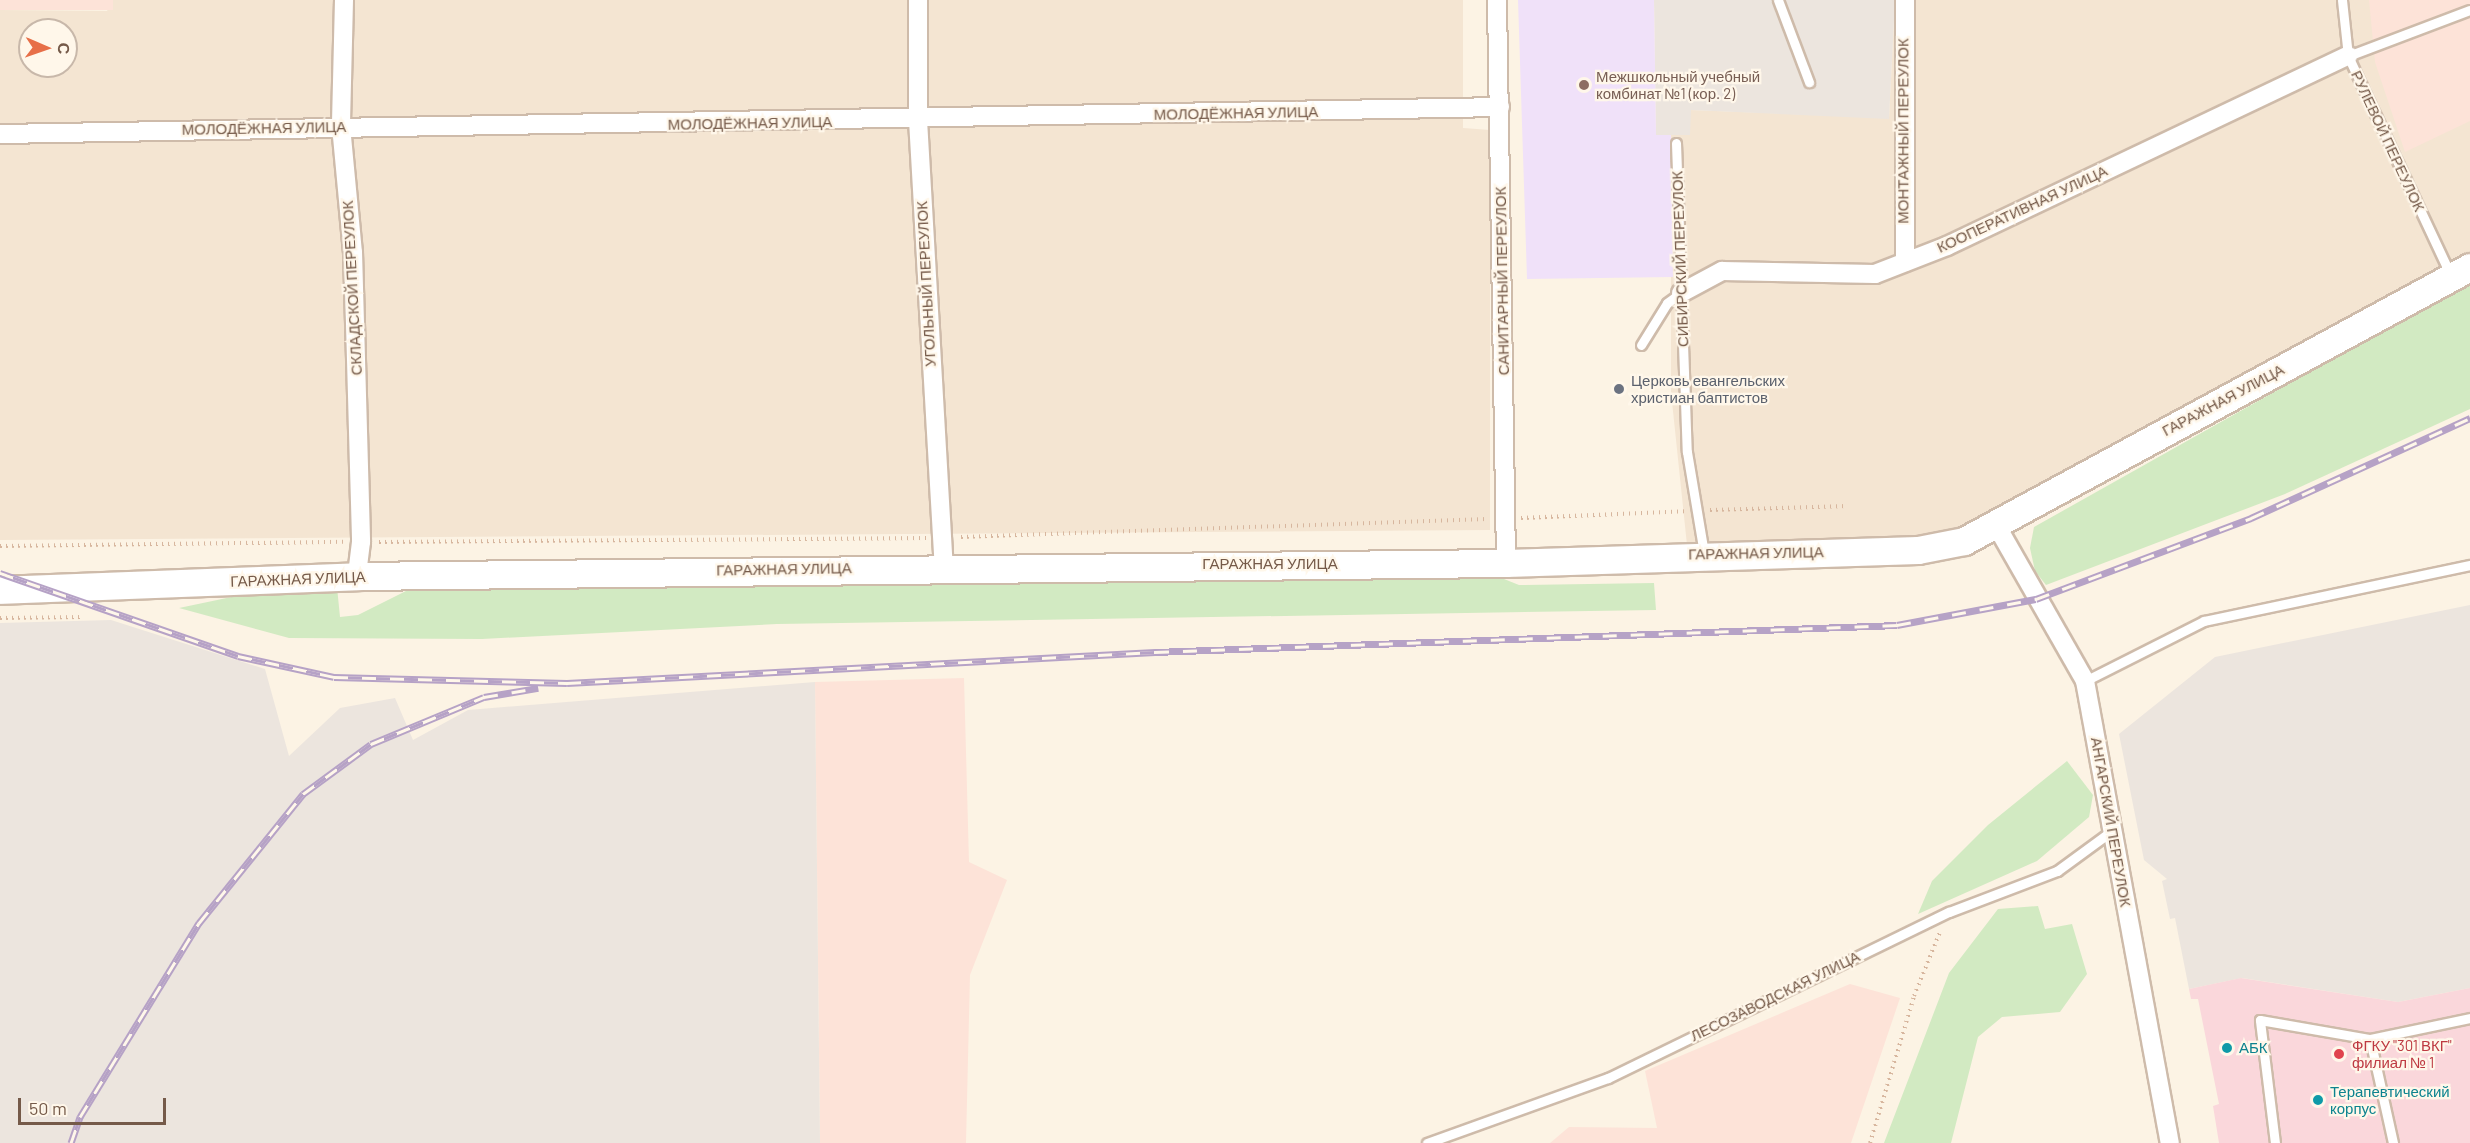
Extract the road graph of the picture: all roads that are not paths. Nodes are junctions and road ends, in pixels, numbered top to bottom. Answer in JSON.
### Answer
{"nodes":[{"id":1,"x":344,"y":0,"type":"edge"},
{"id":2,"x":918,"y":0,"type":"edge"},
{"id":3,"x":1497,"y":0,"type":"edge"},
{"id":4,"x":1778,"y":0,"type":"edge"},
{"id":5,"x":1905,"y":0,"type":"edge"},
{"id":6,"x":2342,"y":0,"type":"edge"},
{"id":7,"x":2470,"y":10,"type":"edge"},
{"id":8,"x":2348,"y":56,"type":"junction"},
{"id":9,"x":1809,"y":82,"type":"dead end"},
{"id":10,"x":1500,"y":108,"type":"junction"},
{"id":11,"x":918,"y":120,"type":"junction"},
{"id":12,"x":341,"y":126,"type":"junction"},
{"id":13,"x":0,"y":134,"type":"edge"},
{"id":14,"x":1676,"y":143,"type":"dead end"},
{"id":15,"x":1905,"y":262,"type":"junction"},
{"id":16,"x":2461,"y":272,"type":"edge"},
{"id":17,"x":1681,"y":293,"type":"junction"},
{"id":18,"x":1641,"y":345,"type":"dead end"},
{"id":19,"x":1995,"y":523,"type":"junction"},
{"id":20,"x":1704,"y":554,"type":"junction"},
{"id":21,"x":1506,"y":563,"type":"junction"},
{"id":22,"x":2470,"y":565,"type":"edge"},
{"id":23,"x":944,"y":566,"type":"junction"},
{"id":24,"x":357,"y":576,"type":"junction"},
{"id":25,"x":0,"y":590,"type":"edge"},
{"id":26,"x":2085,"y":681,"type":"junction"},
{"id":27,"x":2113,"y":830,"type":"junction"},
{"id":28,"x":2470,"y":1018,"type":"edge"},
{"id":29,"x":2370,"y":1039,"type":"junction"},
{"id":30,"x":1427,"y":1143,"type":"edge"},
{"id":31,"x":2170,"y":1143,"type":"edge"},
{"id":32,"x":2275,"y":1143,"type":"edge"},
{"id":33,"x":2392,"y":1143,"type":"edge"}],
"edges":[{"from":1,"to":12,"type":"street","name":"СКЛАДСКОЙ ПЕРЕУЛОК"},
{"from":2,"to":11,"type":"street","name":"УГОЛЬНЫЙ ПЕРЕУЛОК"},
{"from":3,"to":10,"type":"street","name":"САНИТАРНЫЙ ПЕРЕУЛОК"},
{"from":4,"to":9,"type":"lane"},
{"from":5,"to":15,"type":"street","name":"МОНТАЖНЫЙ ПЕРЕУЛОК"},
{"from":6,"to":8,"type":"lane","name":"РУЛЕВОЙ ПЕРЕУЛОК"},
{"from":7,"to":8,"type":"lane"},
{"from":8,"to":15,"type":"street","name":"КООПЕРАТИВНАЯ УЛИЦА"},
{"from":8,"to":16,"type":"lane","name":"РУЛЕВОЙ ПЕРЕУЛОК"},
{"from":10,"to":11,"type":"street","name":"МОЛОДЁЖНАЯ УЛИЦА"},
{"from":10,"to":21,"type":"street","name":"САНИТАРНЫЙ ПЕРЕУЛОК"},
{"from":11,"to":12,"type":"street","name":"МОЛОДЁЖНАЯ УЛИЦА"},
{"from":11,"to":23,"type":"street","name":"УГОЛЬНЫЙ ПЕРЕУЛОК"},
{"from":12,"to":13,"type":"street","name":"МОЛОДЁЖНАЯ УЛИЦА"},
{"from":12,"to":24,"type":"street","name":"СКЛАДСКОЙ ПЕРЕУЛОК"},
{"from":14,"to":17,"type":"lane","name":"СИБИРСКИЙ ПЕРЕУЛОК"},
{"from":15,"to":17,"type":"street","name":"КООПЕРАТИВНАЯ УЛИЦА"},
{"from":16,"to":19,"type":"street","name":"ГАРАЖНАЯ УЛИЦА"},
{"from":17,"to":18,"type":"lane"},
{"from":17,"to":20,"type":"lane","name":"СИБИРСКИЙ ПЕРЕУЛОК"},
{"from":19,"to":20,"type":"street","name":"ГАРАЖНАЯ УЛИЦА"},
{"from":19,"to":26,"type":"street","name":"АНГАРСКИЙ ПЕРЕУЛОК"},
{"from":20,"to":21,"type":"street","name":"ГАРАЖНАЯ УЛИЦА"},
{"from":21,"to":23,"type":"street","name":"ГАРАЖНАЯ УЛИЦА"},
{"from":22,"to":26,"type":"lane"},
{"from":23,"to":24,"type":"street","name":"ГАРАЖНАЯ УЛИЦА"},
{"from":24,"to":25,"type":"street","name":"ГАРАЖНАЯ УЛИЦА"},
{"from":26,"to":27,"type":"street","name":"АНГАРСКИЙ ПЕРЕУЛОК"},
{"from":27,"to":30,"type":"lane","name":"ЛЕСОЗАВОДСКАЯ УЛИЦА"},
{"from":27,"to":31,"type":"street","name":"АНГАРСКИЙ ПЕРЕУЛОК"},
{"from":28,"to":29,"type":"lane"},
{"from":29,"to":32,"type":"lane"},
{"from":29,"to":33,"type":"lane"}]}
